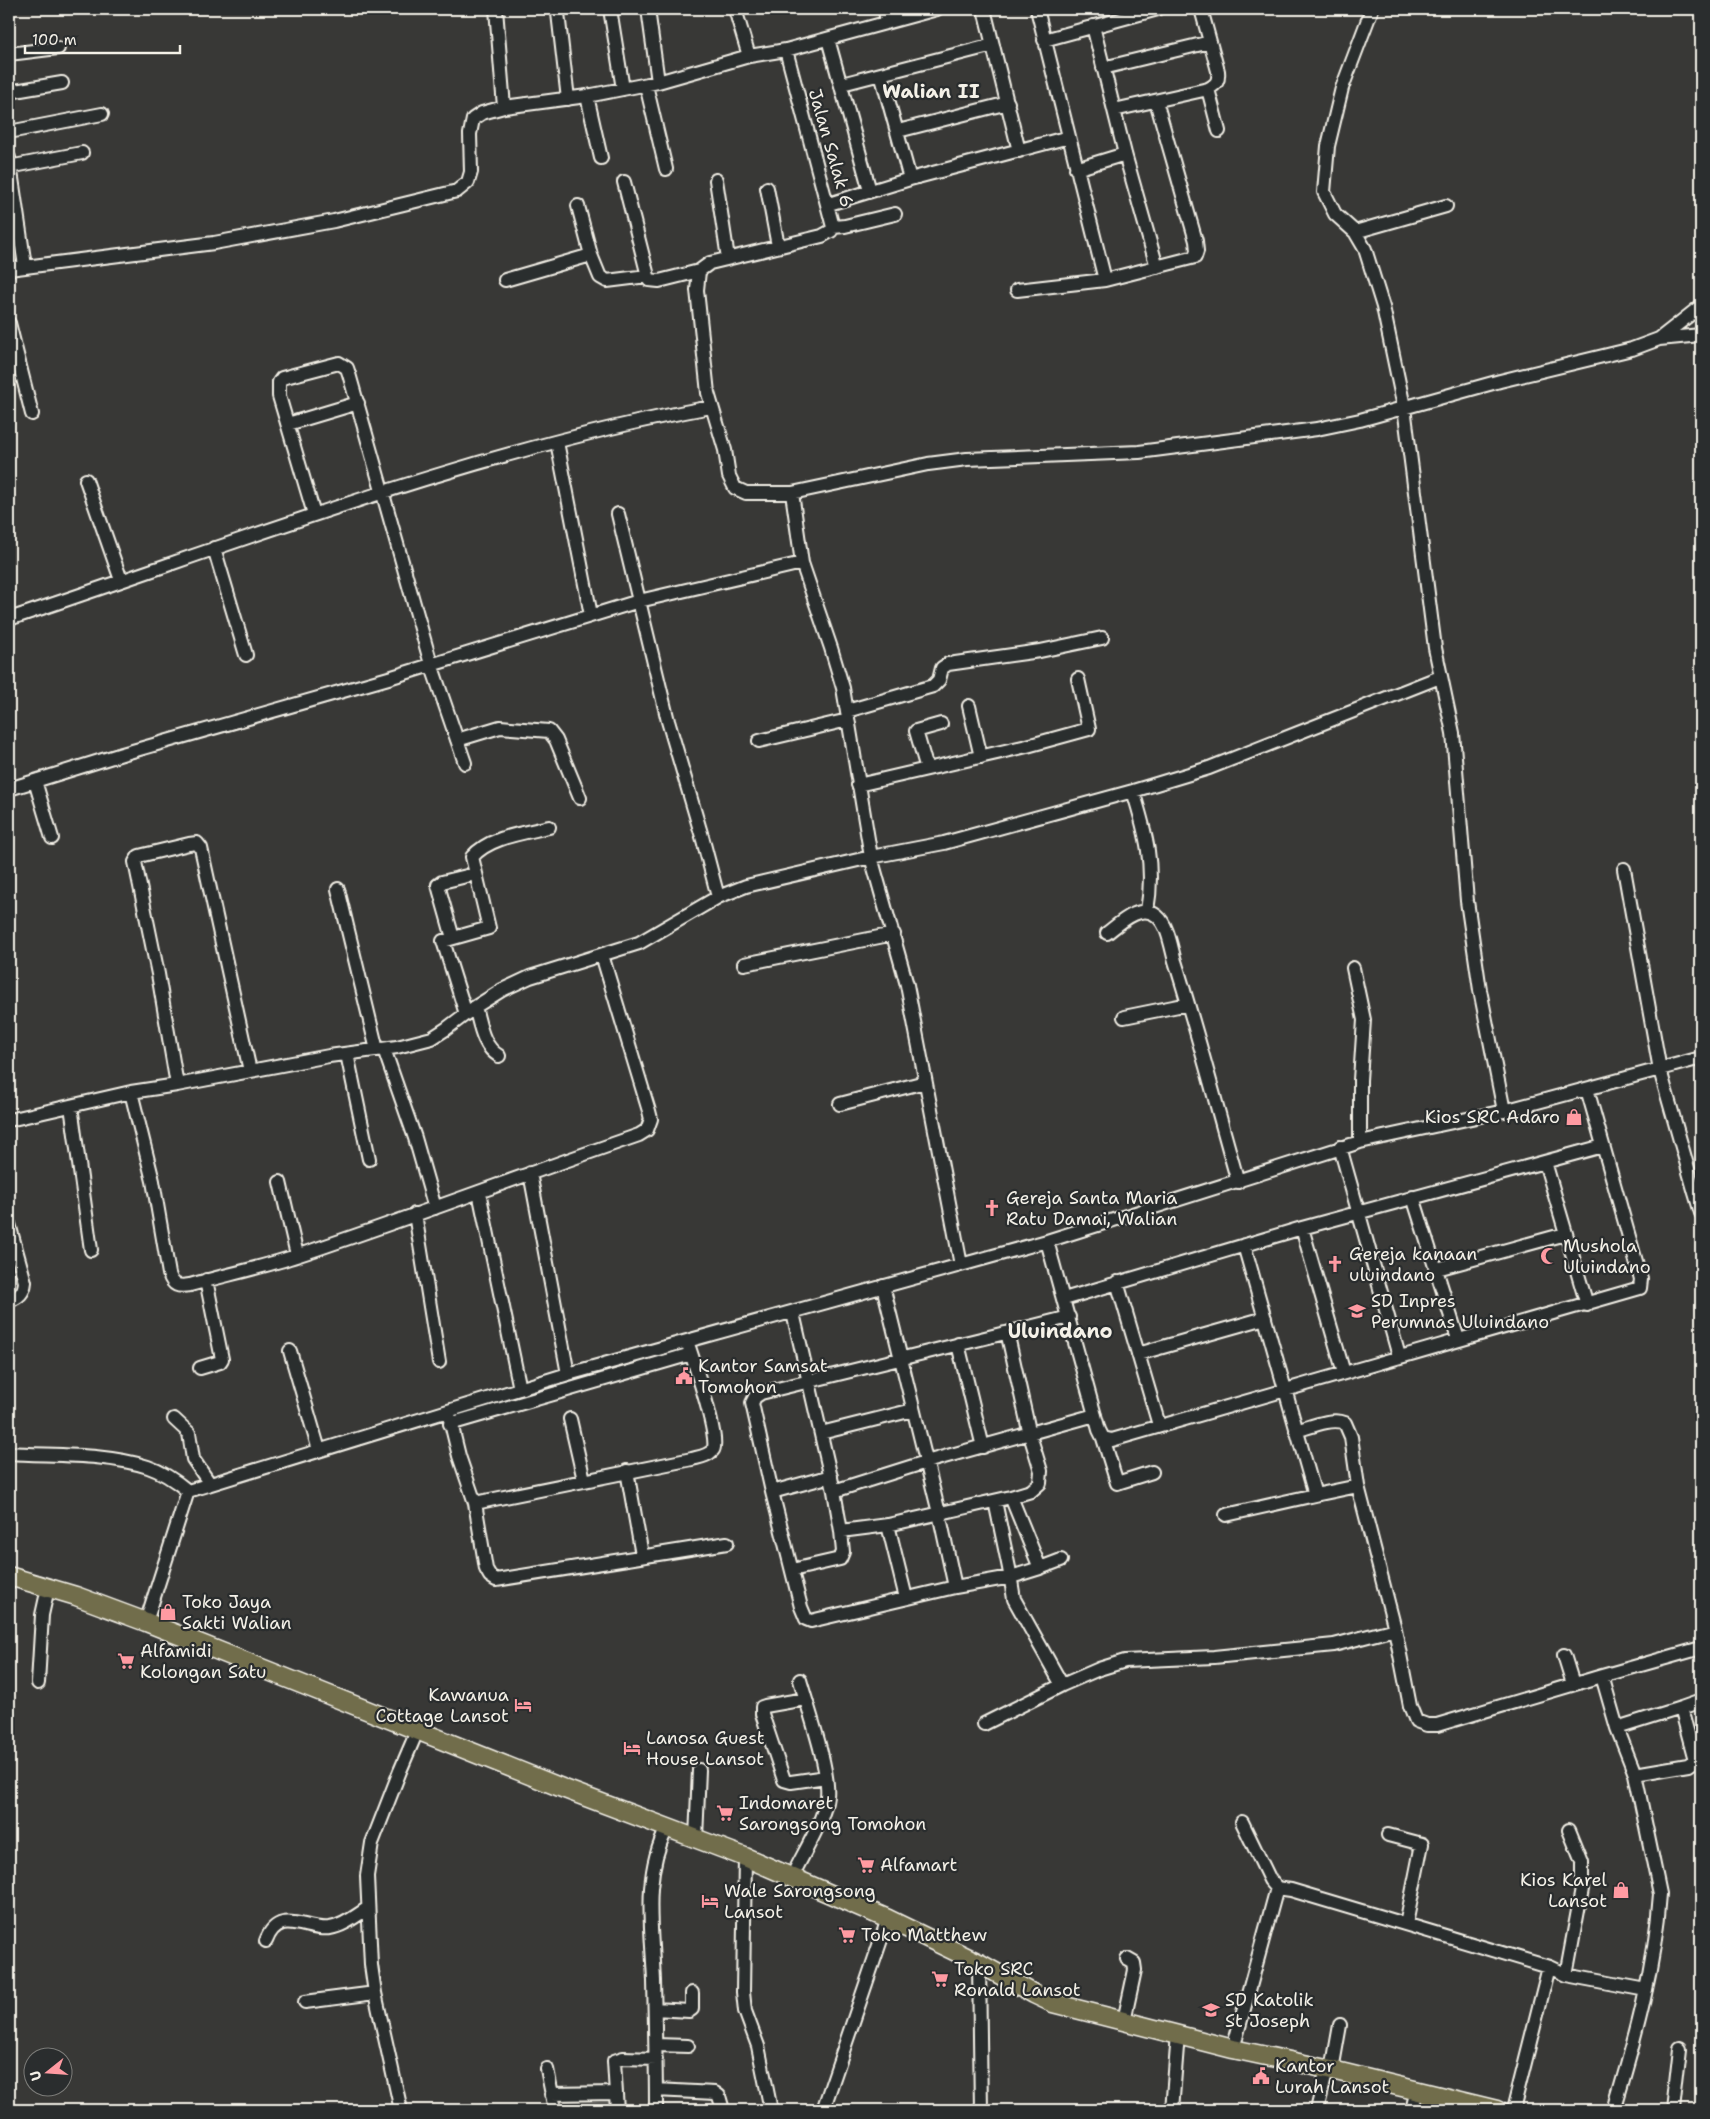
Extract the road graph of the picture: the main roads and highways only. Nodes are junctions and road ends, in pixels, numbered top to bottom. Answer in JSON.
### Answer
{"nodes":[{"id":1,"x":9,"y":1576,"type":"edge"},
{"id":2,"x":1497,"y":2110,"type":"edge"}],
"edges":[{"from":1,"to":2,"type":"highway"}]}
